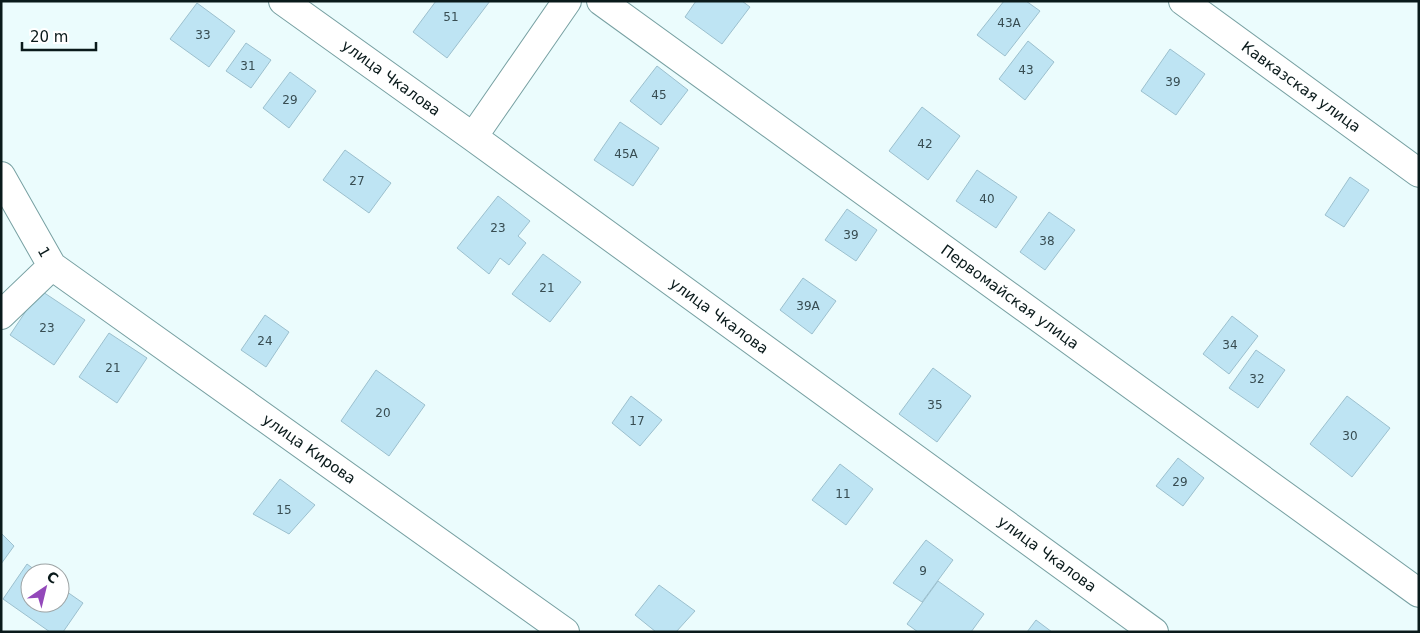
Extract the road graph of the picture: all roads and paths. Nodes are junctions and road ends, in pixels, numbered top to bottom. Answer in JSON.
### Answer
{"nodes":[{"id":1,"x":283,"y":1,"type":"edge"},
{"id":2,"x":566,"y":1,"type":"edge"},
{"id":3,"x":601,"y":1,"type":"edge"},
{"id":4,"x":1183,"y":1,"type":"edge"},
{"id":5,"x":473,"y":137,"type":"junction"},
{"id":6,"x":1419,"y":173,"type":"edge"},
{"id":7,"x":1,"y":176,"type":"edge"},
{"id":8,"x":52,"y":266,"type":"junction"},
{"id":9,"x":1,"y":314,"type":"edge"},
{"id":10,"x":1419,"y":592,"type":"edge"},
{"id":11,"x":565,"y":632,"type":"edge"},
{"id":12,"x":1154,"y":632,"type":"edge"}],
"edges":[{"from":1,"to":5,"type":"street","name":"улица Чкалова"},
{"from":2,"to":5,"type":"street"},
{"from":3,"to":10,"type":"street","name":"Первомайская улица"},
{"from":4,"to":6,"type":"street","name":"Кавказская улица"},
{"from":5,"to":12,"type":"street","name":"улица Чкалова"},
{"from":7,"to":8,"type":"street","name":"1"},
{"from":8,"to":9,"type":"street","name":"1"},
{"from":8,"to":11,"type":"street","name":"улица Кирова"}]}
